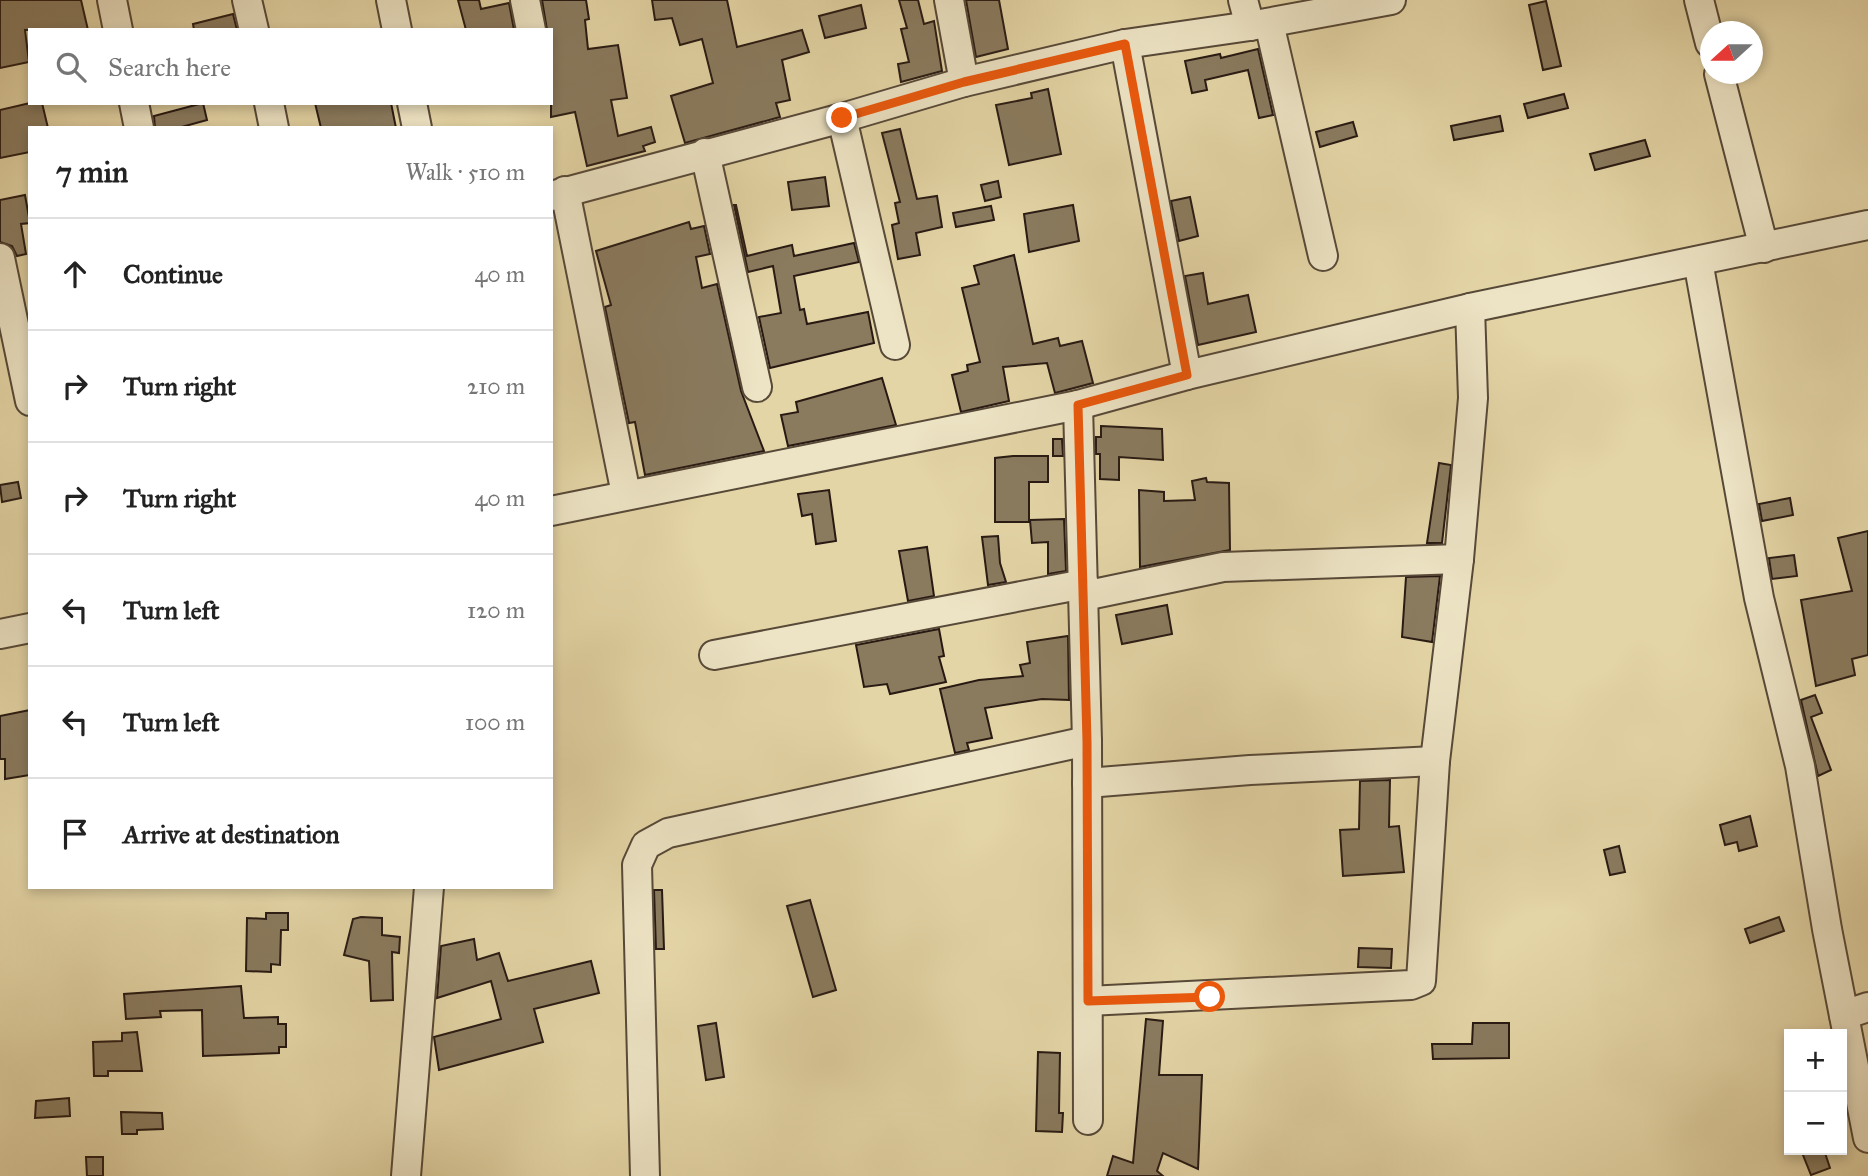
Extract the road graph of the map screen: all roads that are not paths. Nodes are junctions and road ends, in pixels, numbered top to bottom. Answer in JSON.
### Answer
{"nodes":[{"id":1,"x":112,"y":0,"type":"edge"},
{"id":2,"x":247,"y":0,"type":"edge"},
{"id":3,"x":391,"y":0,"type":"edge"},
{"id":4,"x":524,"y":0,"type":"edge"},
{"id":5,"x":949,"y":0,"type":"edge"},
{"id":6,"x":1699,"y":0,"type":"edge"},
{"id":7,"x":1383,"y":1,"type":"edge"},
{"id":8,"x":1254,"y":16,"type":"edge"},
{"id":9,"x":1704,"y":21,"type":"edge"},
{"id":10,"x":118,"y":28,"type":"edge"},
{"id":11,"x":254,"y":28,"type":"edge"},
{"id":12,"x":397,"y":28,"type":"edge"},
{"id":13,"x":531,"y":28,"type":"edge"},
{"id":14,"x":1125,"y":44,"type":"junction"},
{"id":15,"x":964,"y":82,"type":"junction"},
{"id":16,"x":1722,"y":84,"type":"edge"},
{"id":17,"x":134,"y":105,"type":"edge"},
{"id":18,"x":269,"y":105,"type":"edge"},
{"id":19,"x":412,"y":105,"type":"edge"},
{"id":20,"x":842,"y":118,"type":"junction"},
{"id":21,"x":139,"y":126,"type":"edge"},
{"id":22,"x":274,"y":126,"type":"edge"},
{"id":23,"x":417,"y":126,"type":"edge"},
{"id":24,"x":705,"y":153,"type":"junction"},
{"id":25,"x":558,"y":193,"type":"edge"},
{"id":26,"x":1868,"y":225,"type":"edge"},
{"id":27,"x":1765,"y":248,"type":"junction"},
{"id":28,"x":1323,"y":257,"type":"dead end"},
{"id":29,"x":0,"y":258,"type":"edge"},
{"id":30,"x":1698,"y":261,"type":"junction"},
{"id":31,"x":1470,"y":308,"type":"junction"},
{"id":32,"x":15,"y":339,"type":"edge"},
{"id":33,"x":895,"y":345,"type":"dead end"},
{"id":34,"x":1187,"y":375,"type":"junction"},
{"id":35,"x":757,"y":387,"type":"dead end"},
{"id":36,"x":28,"y":393,"type":"edge"},
{"id":37,"x":1078,"y":405,"type":"junction"},
{"id":38,"x":626,"y":494,"type":"junction"},
{"id":39,"x":553,"y":511,"type":"edge"},
{"id":40,"x":1459,"y":559,"type":"junction"},
{"id":41,"x":1084,"y":590,"type":"junction"},
{"id":42,"x":28,"y":628,"type":"edge"},
{"id":43,"x":0,"y":634,"type":"edge"},
{"id":44,"x":714,"y":655,"type":"dead end"},
{"id":45,"x":1087,"y":741,"type":"junction"},
{"id":46,"x":1435,"y":761,"type":"junction"},
{"id":47,"x":1087,"y":783,"type":"junction"},
{"id":48,"x":429,"y":889,"type":"edge"},
{"id":49,"x":1088,"y":1001,"type":"junction"},
{"id":50,"x":1856,"y":1011,"type":"edge"},
{"id":51,"x":1088,"y":1120,"type":"dead end"},
{"id":52,"x":1868,"y":1139,"type":"edge"},
{"id":53,"x":406,"y":1176,"type":"edge"},
{"id":54,"x":645,"y":1176,"type":"edge"}],
"edges":[{"from":1,"to":10,"type":"street"},
{"from":2,"to":11,"type":"street"},
{"from":3,"to":12,"type":"street"},
{"from":4,"to":13,"type":"street"},
{"from":5,"to":15,"type":"street"},
{"from":6,"to":9,"type":"street"},
{"from":7,"to":8,"type":"street"},
{"from":8,"to":14,"type":"street"},
{"from":8,"to":28,"type":"street"},
{"from":14,"to":15,"type":"street"},
{"from":14,"to":34,"type":"street"},
{"from":15,"to":20,"type":"street"},
{"from":16,"to":27,"type":"street"},
{"from":17,"to":21,"type":"street"},
{"from":18,"to":22,"type":"street"},
{"from":19,"to":23,"type":"street"},
{"from":20,"to":24,"type":"street"},
{"from":20,"to":33,"type":"street"},
{"from":24,"to":25,"type":"street"},
{"from":24,"to":35,"type":"street"},
{"from":25,"to":38,"type":"street"},
{"from":26,"to":27,"type":"street"},
{"from":27,"to":30,"type":"street"},
{"from":29,"to":32,"type":"street"},
{"from":30,"to":31,"type":"street"},
{"from":30,"to":50,"type":"street"},
{"from":31,"to":34,"type":"street"},
{"from":31,"to":40,"type":"street"},
{"from":32,"to":36,"type":"street"},
{"from":34,"to":37,"type":"street"},
{"from":37,"to":38,"type":"street"},
{"from":37,"to":41,"type":"street"},
{"from":38,"to":39,"type":"street"},
{"from":40,"to":41,"type":"street"},
{"from":40,"to":46,"type":"street"},
{"from":41,"to":44,"type":"street"},
{"from":41,"to":45,"type":"street"},
{"from":42,"to":43,"type":"street"},
{"from":45,"to":47,"type":"street"},
{"from":45,"to":54,"type":"street"},
{"from":46,"to":47,"type":"street"},
{"from":46,"to":49,"type":"street"},
{"from":47,"to":49,"type":"street"},
{"from":48,"to":53,"type":"street"},
{"from":49,"to":51,"type":"street"},
{"from":50,"to":52,"type":"street"}]}
